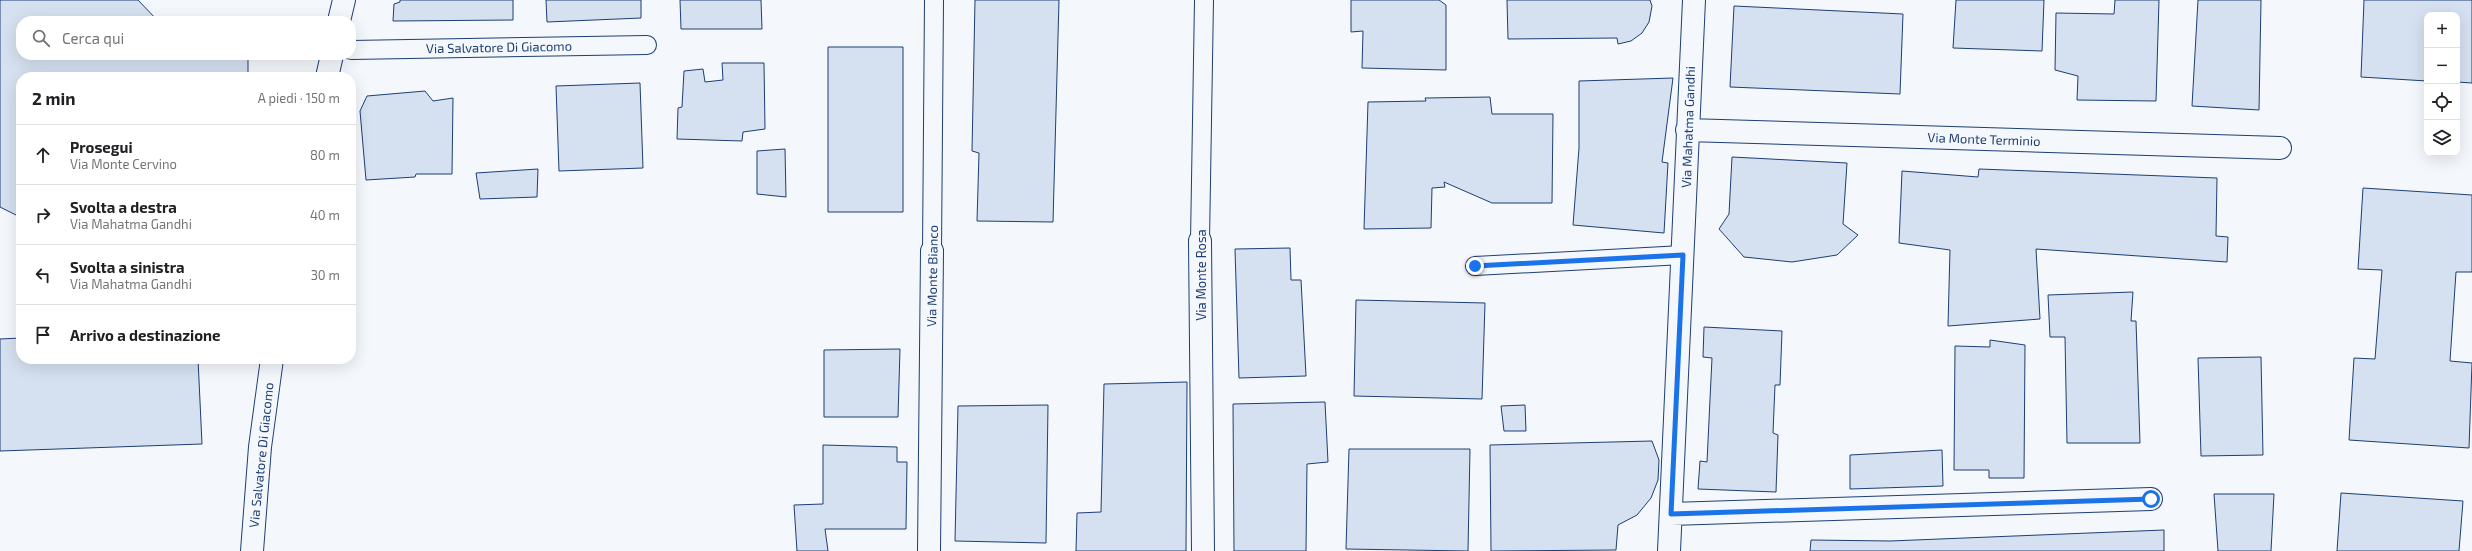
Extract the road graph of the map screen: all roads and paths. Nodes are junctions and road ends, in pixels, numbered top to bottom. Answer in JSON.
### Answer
{"nodes":[{"id":1,"x":344,"y":0,"type":"edge"},
{"id":2,"x":934,"y":0,"type":"edge"},
{"id":3,"x":1204,"y":0,"type":"edge"},
{"id":4,"x":1694,"y":0,"type":"edge"},
{"id":5,"x":340,"y":16,"type":"edge"},
{"id":6,"x":647,"y":45,"type":"dead end"},
{"id":7,"x":356,"y":50,"type":"edge"},
{"id":8,"x":331,"y":60,"type":"edge"},
{"id":9,"x":328,"y":72,"type":"edge"},
{"id":10,"x":1688,"y":130,"type":"junction"},
{"id":11,"x":2280,"y":148,"type":"dead end"},
{"id":12,"x":1200,"y":241,"type":"joint"},
{"id":13,"x":932,"y":251,"type":"joint"},
{"id":14,"x":1683,"y":255,"type":"junction"},
{"id":15,"x":1475,"y":266,"type":"dead end"},
{"id":16,"x":271,"y":364,"type":"edge"},
{"id":17,"x":2151,"y":499,"type":"dead end"},
{"id":18,"x":1671,"y":514,"type":"junction"},
{"id":19,"x":252,"y":551,"type":"edge"},
{"id":20,"x":929,"y":551,"type":"edge"},
{"id":21,"x":1203,"y":551,"type":"edge"},
{"id":22,"x":1669,"y":551,"type":"edge"}],
"edges":[{"from":1,"to":5,"type":"street"},
{"from":2,"to":13,"type":"lane","name":"Via Monte Bianco"},
{"from":3,"to":12,"type":"lane","name":"Via Monte Rosa"},
{"from":4,"to":10,"type":"street","name":"Via Mahatma Gandhi"},
{"from":6,"to":7,"type":"lane","name":"Via Salvatore Di Giacomo"},
{"from":8,"to":9,"type":"street"},
{"from":10,"to":11,"type":"street","name":"Via Monte Terminio"},
{"from":10,"to":14,"type":"street","name":"Via Mahatma Gandhi"},
{"from":12,"to":21,"type":"street","name":"Via Monte Rosa"},
{"from":13,"to":20,"type":"street","name":"Via Monte Bianco"},
{"from":14,"to":15,"type":"lane"},
{"from":14,"to":18,"type":"street","name":"Via Mahatma Gandhi"},
{"from":16,"to":19,"type":"street","name":"Via Salvatore Di Giacomo"},
{"from":17,"to":18,"type":"street"},
{"from":18,"to":22,"type":"street","name":"Via Mahatma Gandhi"}]}
